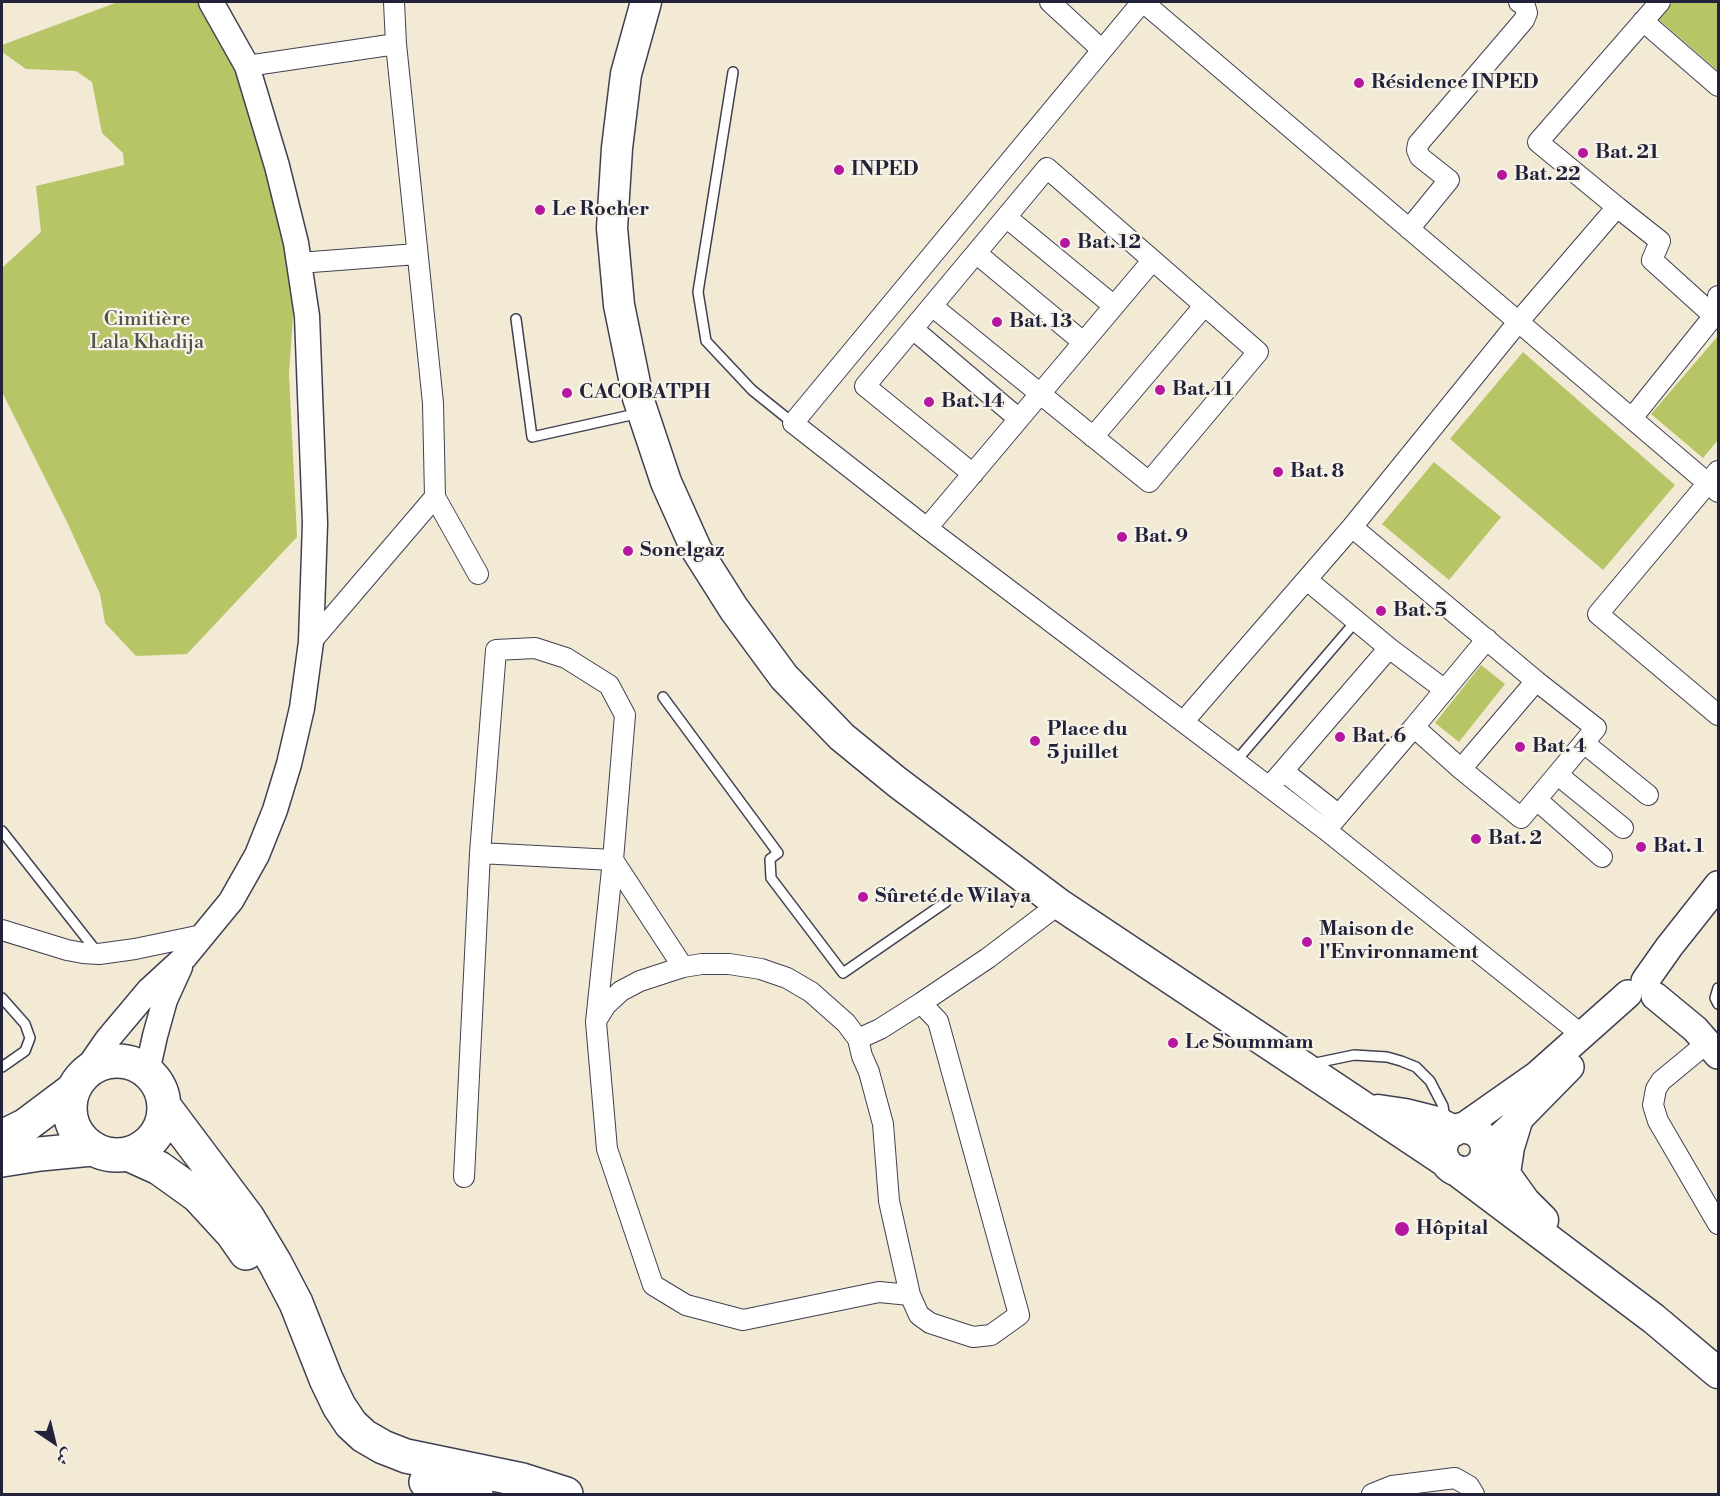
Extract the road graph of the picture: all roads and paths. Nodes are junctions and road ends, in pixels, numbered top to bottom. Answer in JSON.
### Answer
{"nodes":[{"id":1,"x":211,"y":2,"type":"edge"},
{"id":2,"x":394,"y":2,"type":"edge"},
{"id":3,"x":646,"y":2,"type":"edge"},
{"id":4,"x":1050,"y":2,"type":"edge"},
{"id":5,"x":1143,"y":2,"type":"edge"},
{"id":6,"x":1519,"y":2,"type":"edge"},
{"id":7,"x":1660,"y":2,"type":"edge"},
{"id":8,"x":1643,"y":21,"type":"junction"},
{"id":9,"x":396,"y":44,"type":"junction"},
{"id":10,"x":1102,"y":50,"type":"junction"},
{"id":11,"x":247,"y":66,"type":"junction"},
{"id":12,"x":733,"y":72,"type":"dead end"},
{"id":13,"x":1719,"y":86,"type":"edge"},
{"id":14,"x":1617,"y":207,"type":"junction"},
{"id":15,"x":1006,"y":217,"type":"junction"},
{"id":16,"x":1409,"y":229,"type":"junction"},
{"id":17,"x":976,"y":253,"type":"junction"},
{"id":18,"x":417,"y":254,"type":"junction"},
{"id":19,"x":1152,"y":261,"type":"junction"},
{"id":20,"x":299,"y":263,"type":"junction"},
{"id":21,"x":1719,"y":296,"type":"edge"},
{"id":22,"x":932,"y":306,"type":"junction"},
{"id":23,"x":1114,"y":306,"type":"junction"},
{"id":24,"x":1204,"y":306,"type":"junction"},
{"id":25,"x":1717,"y":309,"type":"edge"},
{"id":26,"x":516,"y":319,"type":"dead end"},
{"id":27,"x":1519,"y":321,"type":"junction"},
{"id":28,"x":913,"y":329,"type":"junction"},
{"id":29,"x":1083,"y":342,"type":"junction"},
{"id":30,"x":1040,"y":393,"type":"junction"},
{"id":31,"x":642,"y":413,"type":"junction"},
{"id":32,"x":1632,"y":418,"type":"junction"},
{"id":33,"x":1018,"y":419,"type":"junction"},
{"id":34,"x":793,"y":423,"type":"junction"},
{"id":35,"x":1094,"y":437,"type":"junction"},
{"id":36,"x":973,"y":474,"type":"junction"},
{"id":37,"x":1715,"y":482,"type":"edge"},
{"id":38,"x":435,"y":497,"type":"junction"},
{"id":39,"x":1352,"y":527,"type":"junction"},
{"id":40,"x":927,"y":528,"type":"junction"},
{"id":41,"x":478,"y":574,"type":"dead end"},
{"id":42,"x":1307,"y":580,"type":"junction"},
{"id":43,"x":1356,"y":621,"type":"junction"},
{"id":44,"x":1487,"y":639,"type":"junction"},
{"id":45,"x":311,"y":642,"type":"junction"},
{"id":46,"x":1389,"y":648,"type":"junction"},
{"id":47,"x":1536,"y":681,"type":"junction"},
{"id":48,"x":1445,"y":690,"type":"junction"},
{"id":49,"x":663,"y":697,"type":"dead end"},
{"id":50,"x":1719,"y":715,"type":"edge"},
{"id":51,"x":1183,"y":722,"type":"junction"},
{"id":52,"x":1414,"y":727,"type":"junction"},
{"id":53,"x":1584,"y":743,"type":"junction"},
{"id":54,"x":1236,"y":761,"type":"junction"},
{"id":55,"x":1461,"y":769,"type":"junction"},
{"id":56,"x":1283,"y":771,"type":"junction"},
{"id":57,"x":1558,"y":775,"type":"junction"},
{"id":58,"x":1270,"y":786,"type":"junction"},
{"id":59,"x":1648,"y":795,"type":"dead end"},
{"id":60,"x":1537,"y":800,"type":"junction"},
{"id":61,"x":1332,"y":822,"type":"junction"},
{"id":62,"x":1623,"y":828,"type":"dead end"},
{"id":63,"x":2,"y":831,"type":"edge"},
{"id":64,"x":480,"y":853,"type":"junction"},
{"id":65,"x":1602,"y":857,"type":"dead end"},
{"id":66,"x":613,"y":860,"type":"junction"},
{"id":67,"x":1719,"y":885,"type":"edge"},
{"id":68,"x":946,"y":902,"type":"dead end"},
{"id":69,"x":1059,"y":904,"type":"junction"},
{"id":70,"x":2,"y":930,"type":"edge"},
{"id":71,"x":202,"y":935,"type":"junction"},
{"id":72,"x":99,"y":954,"type":"junction"},
{"id":73,"x":185,"y":957,"type":"junction"},
{"id":74,"x":683,"y":967,"type":"junction"},
{"id":75,"x":1719,"y":988,"type":"edge"},
{"id":76,"x":1641,"y":997,"type":"junction"},
{"id":77,"x":2,"y":998,"type":"edge"},
{"id":78,"x":921,"y":1003,"type":"junction"},
{"id":79,"x":1719,"y":1004,"type":"edge"},
{"id":80,"x":596,"y":1022,"type":"junction"},
{"id":81,"x":1582,"y":1035,"type":"junction"},
{"id":82,"x":858,"y":1039,"type":"junction"},
{"id":83,"x":1713,"y":1049,"type":"edge"},
{"id":84,"x":1302,"y":1065,"type":"junction"},
{"id":85,"x":2,"y":1067,"type":"edge"},
{"id":86,"x":147,"y":1072,"type":"junction"},
{"id":87,"x":78,"y":1082,"type":"junction"},
{"id":88,"x":164,"y":1106,"type":"junction"},
{"id":89,"x":1363,"y":1107,"type":"junction"},
{"id":90,"x":1517,"y":1121,"type":"joint"},
{"id":91,"x":1454,"y":1129,"type":"junction"},
{"id":92,"x":2,"y":1137,"type":"edge"},
{"id":93,"x":92,"y":1149,"type":"junction"},
{"id":94,"x":128,"y":1154,"type":"junction"},
{"id":95,"x":1492,"y":1157,"type":"junction"},
{"id":96,"x":2,"y":1160,"type":"edge"},
{"id":97,"x":1451,"y":1166,"type":"junction"},
{"id":98,"x":464,"y":1177,"type":"dead end"},
{"id":99,"x":1719,"y":1224,"type":"edge"},
{"id":100,"x":910,"y":1295,"type":"junction"},
{"id":101,"x":1719,"y":1346,"type":"edge"},
{"id":102,"x":1719,"y":1373,"type":"edge"},
{"id":103,"x":476,"y":1494,"type":"edge"},
{"id":104,"x":566,"y":1494,"type":"edge"},
{"id":105,"x":1372,"y":1494,"type":"edge"},
{"id":106,"x":1474,"y":1494,"type":"edge"}],
"edges":[{"from":1,"to":11,"type":"street"},
{"from":2,"to":9,"type":"street"},
{"from":3,"to":31,"type":"main road"},
{"from":4,"to":10,"type":"street"},
{"from":5,"to":10,"type":"street"},
{"from":5,"to":16,"type":"street"},
{"from":6,"to":16,"type":"street"},
{"from":7,"to":8,"type":"street"},
{"from":8,"to":13,"type":"street"},
{"from":8,"to":14,"type":"street"},
{"from":9,"to":11,"type":"street"},
{"from":9,"to":18,"type":"street"},
{"from":10,"to":34,"type":"street"},
{"from":11,"to":20,"type":"street"},
{"from":12,"to":34,"type":"lane"},
{"from":14,"to":25,"type":"street"},
{"from":14,"to":27,"type":"street"},
{"from":15,"to":17,"type":"street"},
{"from":15,"to":19,"type":"street"},
{"from":15,"to":23,"type":"street"},
{"from":16,"to":27,"type":"street"},
{"from":17,"to":22,"type":"street"},
{"from":17,"to":29,"type":"street"},
{"from":18,"to":20,"type":"street"},
{"from":18,"to":38,"type":"street"},
{"from":19,"to":23,"type":"street"},
{"from":19,"to":24,"type":"street"},
{"from":20,"to":45,"type":"street"},
{"from":21,"to":25,"type":"street"},
{"from":22,"to":28,"type":"street"},
{"from":22,"to":30,"type":"street"},
{"from":23,"to":29,"type":"street"},
{"from":24,"to":35,"type":"street"},
{"from":24,"to":35,"type":"street"},
{"from":25,"to":32,"type":"street"},
{"from":26,"to":31,"type":"lane"},
{"from":27,"to":32,"type":"street"},
{"from":27,"to":39,"type":"street"},
{"from":28,"to":33,"type":"street"},
{"from":28,"to":36,"type":"street"},
{"from":29,"to":30,"type":"street"},
{"from":30,"to":33,"type":"street"},
{"from":30,"to":35,"type":"street"},
{"from":31,"to":69,"type":"main road"},
{"from":32,"to":37,"type":"street"},
{"from":33,"to":36,"type":"street"},
{"from":34,"to":40,"type":"street"},
{"from":36,"to":40,"type":"street"},
{"from":37,"to":50,"type":"street"},
{"from":38,"to":41,"type":"street"},
{"from":38,"to":45,"type":"street"},
{"from":39,"to":42,"type":"street"},
{"from":39,"to":44,"type":"street"},
{"from":40,"to":51,"type":"street"},
{"from":42,"to":43,"type":"street"},
{"from":42,"to":51,"type":"street"},
{"from":43,"to":46,"type":"street"},
{"from":43,"to":54,"type":"lane"},
{"from":44,"to":47,"type":"street"},
{"from":44,"to":48,"type":"street"},
{"from":45,"to":71,"type":"street"},
{"from":46,"to":48,"type":"street"},
{"from":46,"to":56,"type":"street"},
{"from":47,"to":53,"type":"street"},
{"from":47,"to":55,"type":"street"},
{"from":48,"to":52,"type":"street"},
{"from":49,"to":68,"type":"lane"},
{"from":51,"to":54,"type":"street"},
{"from":52,"to":55,"type":"street"},
{"from":52,"to":61,"type":"street"},
{"from":53,"to":57,"type":"street"},
{"from":53,"to":59,"type":"street"},
{"from":54,"to":58,"type":"street"},
{"from":55,"to":60,"type":"street"},
{"from":56,"to":58,"type":"street"},
{"from":56,"to":61,"type":"street"},
{"from":57,"to":60,"type":"street"},
{"from":57,"to":62,"type":"street"},
{"from":58,"to":61,"type":"street"},
{"from":60,"to":65,"type":"street"},
{"from":61,"to":81,"type":"street"},
{"from":63,"to":72,"type":"lane"},
{"from":64,"to":66,"type":"street"},
{"from":64,"to":66,"type":"street"},
{"from":64,"to":98,"type":"street"},
{"from":66,"to":74,"type":"street"},
{"from":66,"to":80,"type":"street"},
{"from":67,"to":76,"type":"main road"},
{"from":69,"to":78,"type":"street"},
{"from":69,"to":84,"type":"main road"},
{"from":70,"to":72,"type":"street"},
{"from":71,"to":72,"type":"street"},
{"from":71,"to":73,"type":"street"},
{"from":73,"to":86,"type":"street"},
{"from":73,"to":87,"type":"street"},
{"from":74,"to":80,"type":"street"},
{"from":74,"to":82,"type":"street"},
{"from":75,"to":79,"type":"lane"},
{"from":76,"to":81,"type":"main road"},
{"from":76,"to":83,"type":"main road"},
{"from":76,"to":90,"type":"main road"},
{"from":77,"to":85,"type":"lane"},
{"from":78,"to":82,"type":"street"},
{"from":78,"to":100,"type":"street"},
{"from":80,"to":100,"type":"street"},
{"from":81,"to":91,"type":"main road"},
{"from":82,"to":100,"type":"street"},
{"from":83,"to":99,"type":"street"},
{"from":84,"to":89,"type":"main road"},
{"from":84,"to":91,"type":"lane"},
{"from":86,"to":87,"type":"highway"},
{"from":86,"to":88,"type":"highway"},
{"from":87,"to":92,"type":"highway"},
{"from":87,"to":93,"type":"highway"},
{"from":88,"to":94,"type":"highway"},
{"from":88,"to":104,"type":"highway"},
{"from":89,"to":91,"type":"main road"},
{"from":89,"to":97,"type":"main road"},
{"from":90,"to":95,"type":"main road"},
{"from":91,"to":95,"type":"main road"},
{"from":91,"to":97,"type":"main road"},
{"from":93,"to":94,"type":"highway"},
{"from":93,"to":96,"type":"highway"},
{"from":94,"to":103,"type":"highway"},
{"from":95,"to":97,"type":"main road"},
{"from":95,"to":101,"type":"main road"},
{"from":97,"to":102,"type":"main road"},
{"from":105,"to":106,"type":"street"}]}
